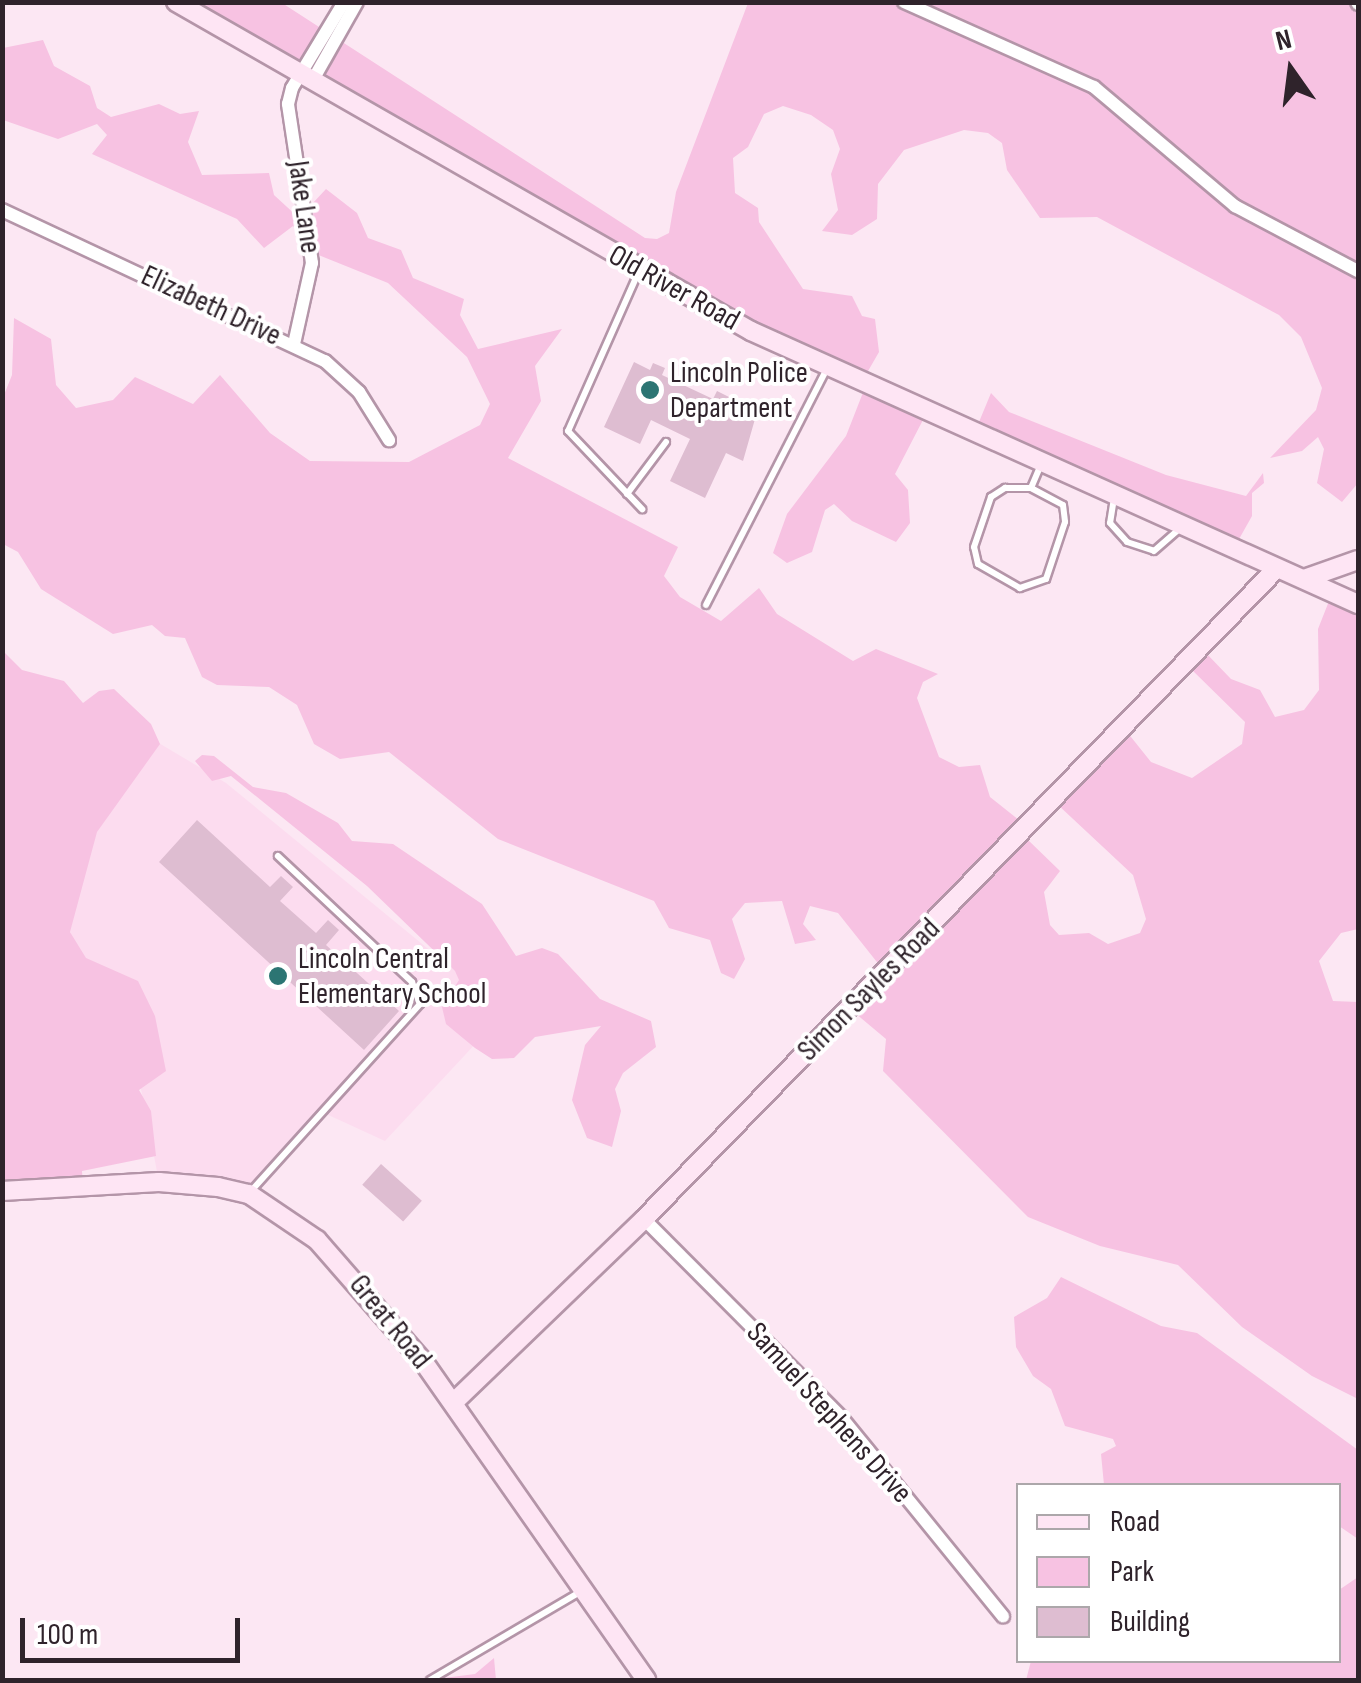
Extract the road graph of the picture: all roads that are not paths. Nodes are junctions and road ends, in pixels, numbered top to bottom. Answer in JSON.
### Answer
{"nodes":[{"id":1,"x":176,"y":2,"type":"edge"},
{"id":2,"x":344,"y":2,"type":"edge"},
{"id":3,"x":357,"y":2,"type":"edge"},
{"id":4,"x":904,"y":2,"type":"edge"},
{"id":5,"x":308,"y":74,"type":"junction"},
{"id":6,"x":2,"y":210,"type":"edge"},
{"id":7,"x":640,"y":270,"type":"junction"},
{"id":8,"x":1358,"y":271,"type":"edge"},
{"id":9,"x":294,"y":344,"type":"junction"},
{"id":10,"x":827,"y":368,"type":"junction"},
{"id":11,"x":389,"y":440,"type":"dead end"},
{"id":12,"x":666,"y":442,"type":"dead end"},
{"id":13,"x":1041,"y":464,"type":"junction"},
{"id":14,"x":1031,"y":488,"type":"junction"},
{"id":15,"x":627,"y":494,"type":"junction"},
{"id":16,"x":1114,"y":496,"type":"junction"},
{"id":17,"x":642,"y":509,"type":"dead end"},
{"id":18,"x":1181,"y":526,"type":"junction"},
{"id":19,"x":1358,"y":560,"type":"edge"},
{"id":20,"x":1276,"y":568,"type":"junction"},
{"id":21,"x":1304,"y":580,"type":"junction"},
{"id":22,"x":1358,"y":604,"type":"edge"},
{"id":23,"x":706,"y":605,"type":"dead end"},
{"id":24,"x":278,"y":856,"type":"dead end"},
{"id":25,"x":2,"y":1191,"type":"edge"},
{"id":26,"x":249,"y":1194,"type":"junction"},
{"id":27,"x":644,"y":1219,"type":"junction"},
{"id":28,"x":454,"y":1403,"type":"junction"},
{"id":29,"x":583,"y":1590,"type":"junction"},
{"id":30,"x":1003,"y":1616,"type":"dead end"},
{"id":31,"x":430,"y":1680,"type":"edge"},
{"id":32,"x":646,"y":1680,"type":"edge"}],
"edges":[{"from":1,"to":5,"type":"street","name":"Old River Road"},
{"from":2,"to":5,"type":"street"},
{"from":3,"to":5,"type":"street"},
{"from":4,"to":8,"type":"street"},
{"from":5,"to":7,"type":"street","name":"Old River Road"},
{"from":5,"to":9,"type":"street","name":"Jake Lane"},
{"from":6,"to":9,"type":"street","name":"Elizabeth Drive"},
{"from":7,"to":10,"type":"street","name":"Old River Road"},
{"from":7,"to":15,"type":"lane"},
{"from":9,"to":11,"type":"street","name":"Elizabeth Drive"},
{"from":10,"to":13,"type":"street","name":"Old River Road"},
{"from":10,"to":23,"type":"lane"},
{"from":12,"to":15,"type":"lane"},
{"from":13,"to":14,"type":"lane"},
{"from":13,"to":16,"type":"street","name":"Old River Road"},
{"from":14,"to":14,"type":"lane"},
{"from":15,"to":17,"type":"lane"},
{"from":16,"to":18,"type":"street","name":"Old River Road"},
{"from":16,"to":18,"type":"lane"},
{"from":18,"to":20,"type":"street","name":"Old River Road"},
{"from":19,"to":21,"type":"street"},
{"from":20,"to":21,"type":"street","name":"Old River Road"},
{"from":20,"to":27,"type":"street","name":"Simon Sayles Road"},
{"from":21,"to":22,"type":"street","name":"Old River Road"},
{"from":24,"to":26,"type":"lane"},
{"from":25,"to":26,"type":"street","name":"Great Road"},
{"from":26,"to":28,"type":"street","name":"Great Road"},
{"from":27,"to":28,"type":"street","name":"Simon Sayles Road"},
{"from":27,"to":30,"type":"street","name":"Samuel Stephens Drive"},
{"from":28,"to":29,"type":"street","name":"Great Road"},
{"from":29,"to":31,"type":"lane"},
{"from":29,"to":32,"type":"street","name":"Great Road"}]}
